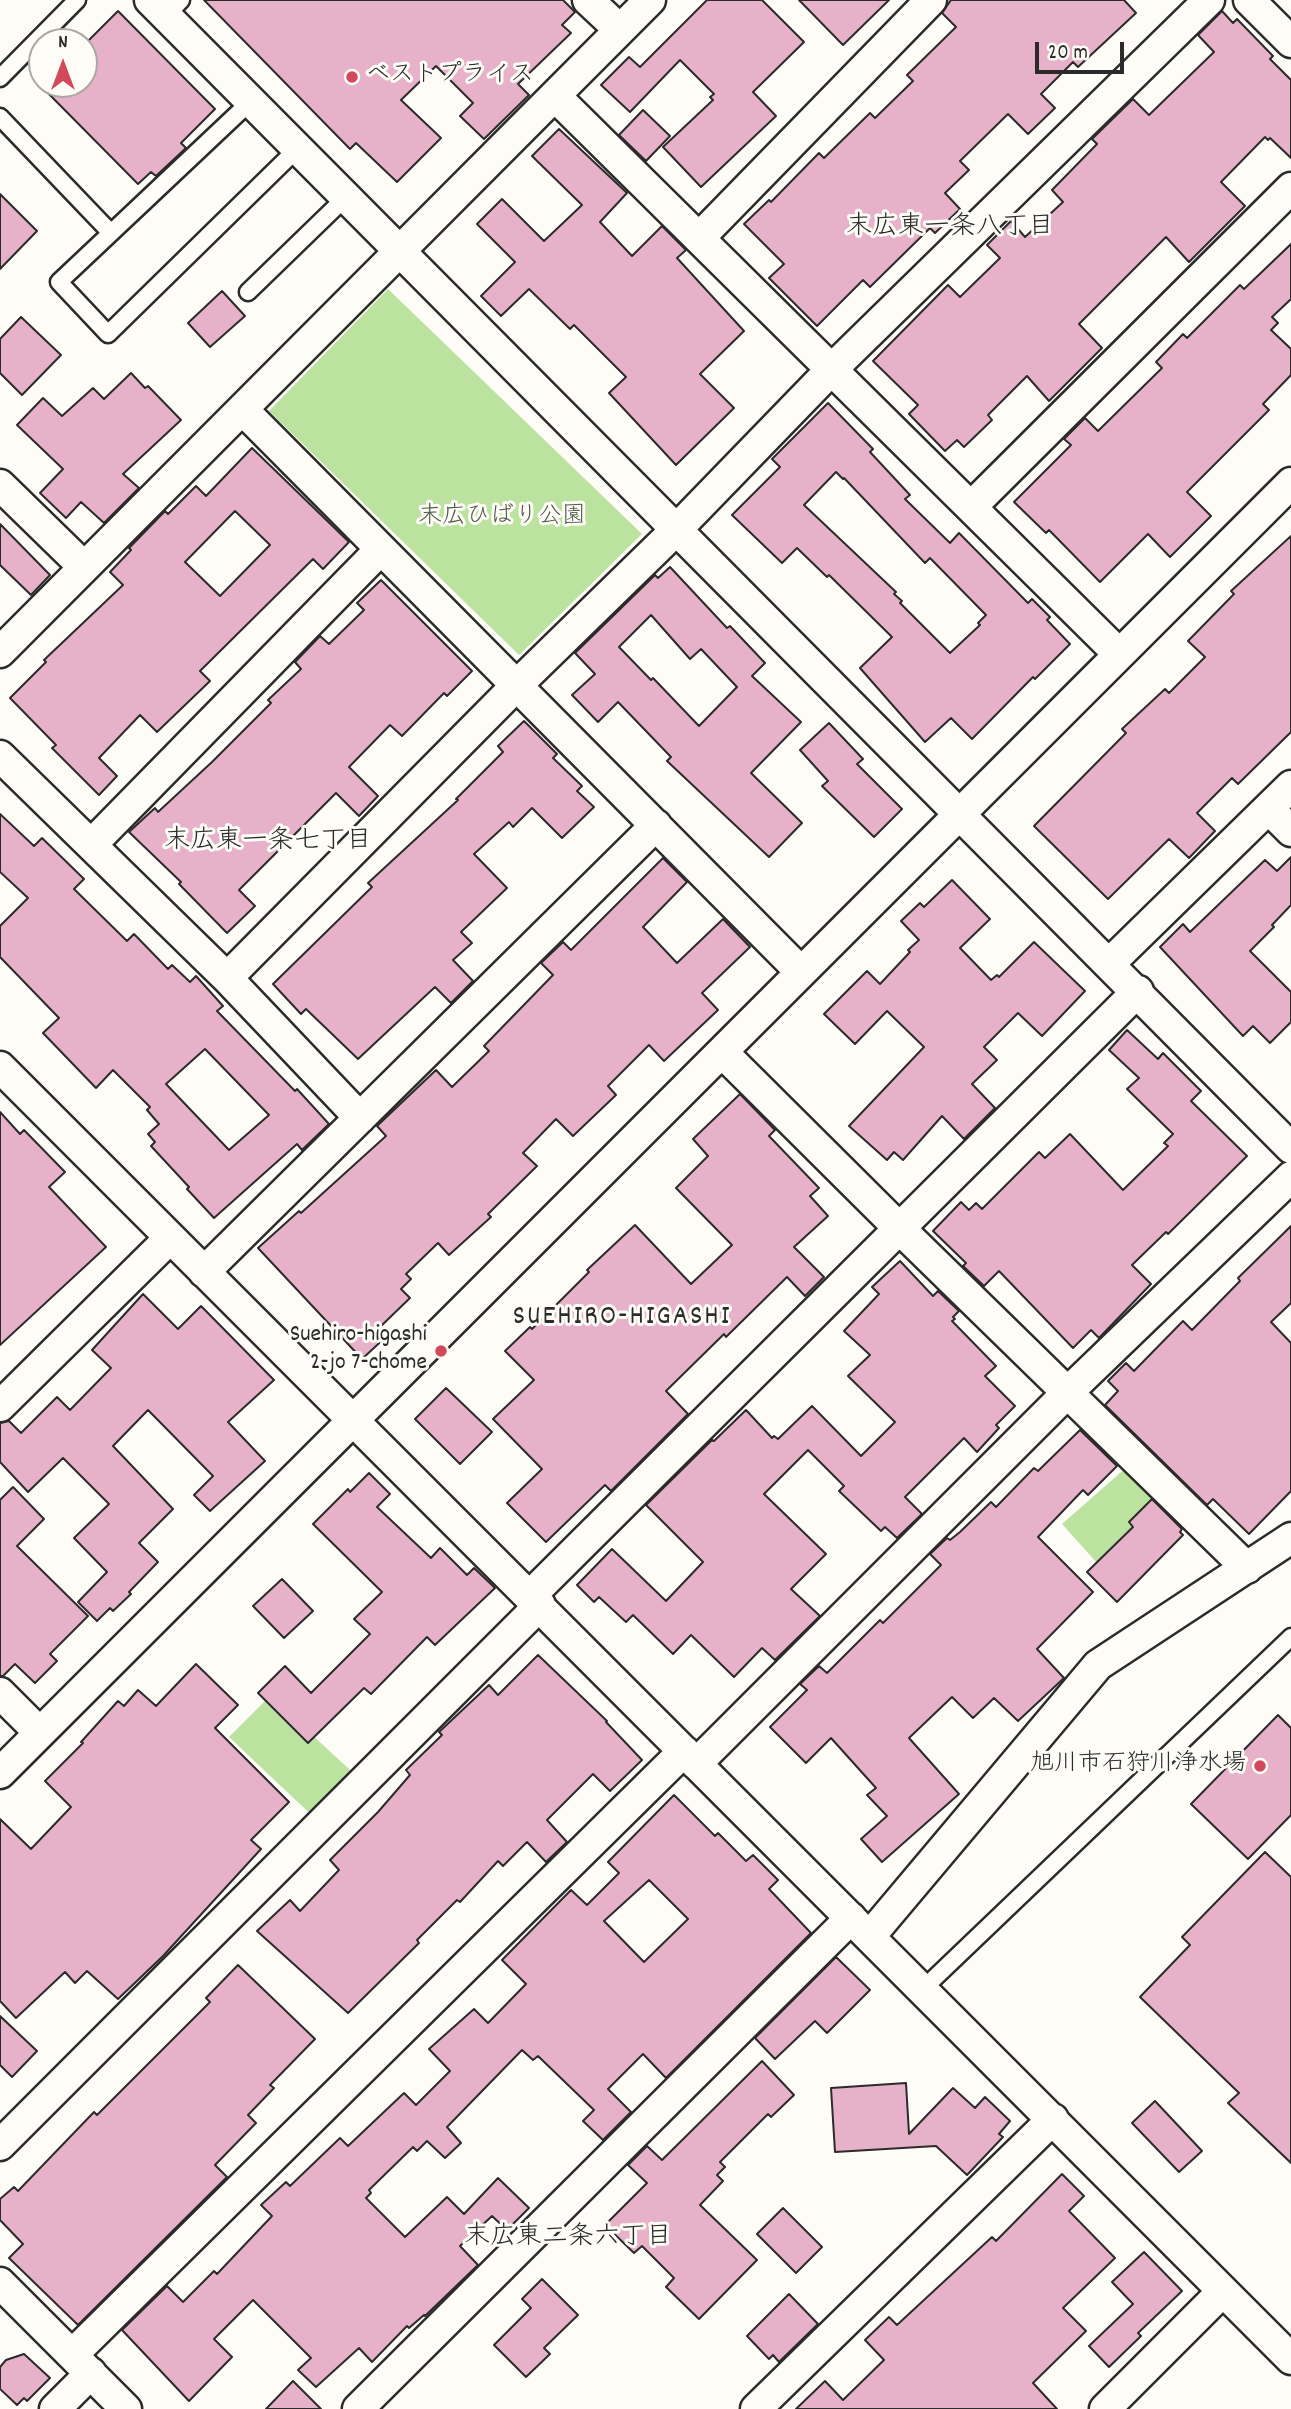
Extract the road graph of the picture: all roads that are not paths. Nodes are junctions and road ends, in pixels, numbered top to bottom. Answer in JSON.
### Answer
{"nodes":[{"id":1,"x":77,"y":0,"type":"edge"},
{"id":2,"x":588,"y":0,"type":"edge"},
{"id":3,"x":650,"y":0,"type":"edge"},
{"id":4,"x":931,"y":0,"type":"edge"},
{"id":5,"x":1209,"y":0,"type":"edge"},
{"id":6,"x":1249,"y":0,"type":"edge"},
{"id":7,"x":166,"y":5,"type":"edge"},
{"id":8,"x":620,"y":30,"type":"junction"},
{"id":9,"x":1291,"y":42,"type":"edge"},
{"id":10,"x":0,"y":78,"type":"edge"},
{"id":11,"x":555,"y":96,"type":"junction"},
{"id":12,"x":251,"y":101,"type":"junction"},
{"id":13,"x":0,"y":117,"type":"edge"},
{"id":14,"x":299,"y":148,"type":"junction"},
{"id":15,"x":1291,"y":188,"type":"edge"},
{"id":16,"x":346,"y":197,"type":"junction"},
{"id":17,"x":111,"y":233,"type":"junction"},
{"id":18,"x":700,"y":237,"type":"junction"},
{"id":19,"x":401,"y":251,"type":"junction"},
{"id":20,"x":248,"y":292,"type":"dead end"},
{"id":21,"x":831,"y":370,"type":"junction"},
{"id":22,"x":243,"y":410,"type":"junction"},
{"id":23,"x":1291,"y":482,"type":"edge"},
{"id":24,"x":0,"y":485,"type":"edge"},
{"id":25,"x":971,"y":507,"type":"junction"},
{"id":26,"x":676,"y":530,"type":"junction"},
{"id":27,"x":380,"y":550,"type":"junction"},
{"id":28,"x":83,"y":566,"type":"junction"},
{"id":29,"x":0,"y":652,"type":"edge"},
{"id":30,"x":1119,"y":654,"type":"junction"},
{"id":31,"x":516,"y":686,"type":"junction"},
{"id":32,"x":0,"y":756,"type":"edge"},
{"id":33,"x":1291,"y":786,"type":"edge"},
{"id":34,"x":1269,"y":809,"type":"junction"},
{"id":35,"x":961,"y":813,"type":"junction"},
{"id":36,"x":656,"y":825,"type":"junction"},
{"id":37,"x":1291,"y":831,"type":"edge"},
{"id":38,"x":91,"y":845,"type":"junction"},
{"id":39,"x":1110,"y":963,"type":"junction"},
{"id":40,"x":801,"y":972,"type":"junction"},
{"id":41,"x":227,"y":978,"type":"junction"},
{"id":42,"x":1138,"y":991,"type":"junction"},
{"id":43,"x":722,"y":1052,"type":"junction"},
{"id":44,"x":1,"y":1071,"type":"edge"},
{"id":45,"x":360,"y":1118,"type":"junction"},
{"id":46,"x":1291,"y":1148,"type":"edge"},
{"id":47,"x":1291,"y":1177,"type":"edge"},
{"id":48,"x":900,"y":1229,"type":"junction"},
{"id":49,"x":170,"y":1238,"type":"junction"},
{"id":50,"x":204,"y":1272,"type":"junction"},
{"id":51,"x":1068,"y":1392,"type":"junction"},
{"id":52,"x":0,"y":1406,"type":"edge"},
{"id":53,"x":352,"y":1421,"type":"junction"},
{"id":54,"x":1291,"y":1538,"type":"edge"},
{"id":55,"x":1247,"y":1568,"type":"junction"},
{"id":56,"x":535,"y":1601,"type":"junction"},
{"id":57,"x":1291,"y":1637,"type":"edge"},
{"id":58,"x":0,"y":1693,"type":"edge"},
{"id":59,"x":40,"y":1733,"type":"junction"},
{"id":60,"x":690,"y":1758,"type":"junction"},
{"id":61,"x":0,"y":1773,"type":"edge"},
{"id":62,"x":861,"y":1927,"type":"junction"},
{"id":63,"x":923,"y":1989,"type":"junction"},
{"id":64,"x":1053,"y":2119,"type":"junction"},
{"id":65,"x":0,"y":2144,"type":"edge"},
{"id":66,"x":0,"y":2283,"type":"edge"},
{"id":67,"x":1222,"y":2292,"type":"junction"},
{"id":68,"x":1291,"y":2360,"type":"edge"},
{"id":69,"x":82,"y":2364,"type":"junction"},
{"id":70,"x":55,"y":2409,"type":"edge"},
{"id":71,"x":126,"y":2409,"type":"edge"},
{"id":72,"x":358,"y":2409,"type":"edge"},
{"id":73,"x":756,"y":2409,"type":"edge"},
{"id":74,"x":1105,"y":2409,"type":"edge"}],
"edges":[{"from":1,"to":10,"type":"lane"},
{"from":2,"to":8,"type":"street"},
{"from":3,"to":8,"type":"street"},
{"from":4,"to":18,"type":"street"},
{"from":5,"to":21,"type":"street"},
{"from":6,"to":9,"type":"street"},
{"from":7,"to":12,"type":"street"},
{"from":8,"to":11,"type":"street"},
{"from":11,"to":18,"type":"street"},
{"from":11,"to":19,"type":"street"},
{"from":12,"to":14,"type":"street"},
{"from":12,"to":17,"type":"lane"},
{"from":13,"to":17,"type":"lane"},
{"from":14,"to":16,"type":"street"},
{"from":14,"to":17,"type":"lane"},
{"from":15,"to":25,"type":"street"},
{"from":16,"to":19,"type":"street"},
{"from":16,"to":20,"type":"lane"},
{"from":18,"to":21,"type":"street"},
{"from":19,"to":22,"type":"street"},
{"from":19,"to":26,"type":"street"},
{"from":21,"to":25,"type":"street"},
{"from":21,"to":26,"type":"street"},
{"from":22,"to":27,"type":"street"},
{"from":22,"to":28,"type":"street"},
{"from":23,"to":30,"type":"street"},
{"from":24,"to":28,"type":"street"},
{"from":25,"to":30,"type":"street"},
{"from":26,"to":31,"type":"street"},
{"from":26,"to":35,"type":"street"},
{"from":27,"to":31,"type":"street"},
{"from":27,"to":38,"type":"street"},
{"from":28,"to":29,"type":"street"},
{"from":30,"to":35,"type":"street"},
{"from":31,"to":36,"type":"street"},
{"from":31,"to":41,"type":"street"},
{"from":32,"to":38,"type":"street"},
{"from":33,"to":34,"type":"street"},
{"from":34,"to":37,"type":"street"},
{"from":34,"to":39,"type":"street"},
{"from":35,"to":39,"type":"street"},
{"from":35,"to":40,"type":"street"},
{"from":36,"to":40,"type":"street"},
{"from":36,"to":45,"type":"street"},
{"from":38,"to":41,"type":"street"},
{"from":39,"to":42,"type":"street"},
{"from":40,"to":43,"type":"street"},
{"from":41,"to":45,"type":"street"},
{"from":42,"to":46,"type":"street"},
{"from":42,"to":48,"type":"street"},
{"from":43,"to":48,"type":"street"},
{"from":43,"to":53,"type":"street"},
{"from":44,"to":49,"type":"street"},
{"from":45,"to":50,"type":"street"},
{"from":47,"to":51,"type":"street"},
{"from":48,"to":51,"type":"street"},
{"from":48,"to":56,"type":"street"},
{"from":49,"to":50,"type":"street"},
{"from":49,"to":52,"type":"street"},
{"from":50,"to":53,"type":"street"},
{"from":51,"to":55,"type":"street"},
{"from":51,"to":60,"type":"street"},
{"from":53,"to":56,"type":"street"},
{"from":53,"to":59,"type":"street"},
{"from":54,"to":55,"type":"street"},
{"from":55,"to":62,"type":"street"},
{"from":56,"to":60,"type":"street"},
{"from":56,"to":65,"type":"street"},
{"from":57,"to":63,"type":"lane"},
{"from":58,"to":59,"type":"street"},
{"from":59,"to":61,"type":"street"},
{"from":60,"to":62,"type":"street"},
{"from":60,"to":69,"type":"street"},
{"from":62,"to":63,"type":"street"},
{"from":62,"to":72,"type":"street"},
{"from":63,"to":64,"type":"street"},
{"from":64,"to":67,"type":"street"},
{"from":64,"to":73,"type":"street"},
{"from":66,"to":69,"type":"street"},
{"from":67,"to":68,"type":"street"},
{"from":67,"to":74,"type":"street"},
{"from":69,"to":70,"type":"street"},
{"from":69,"to":71,"type":"street"}]}
